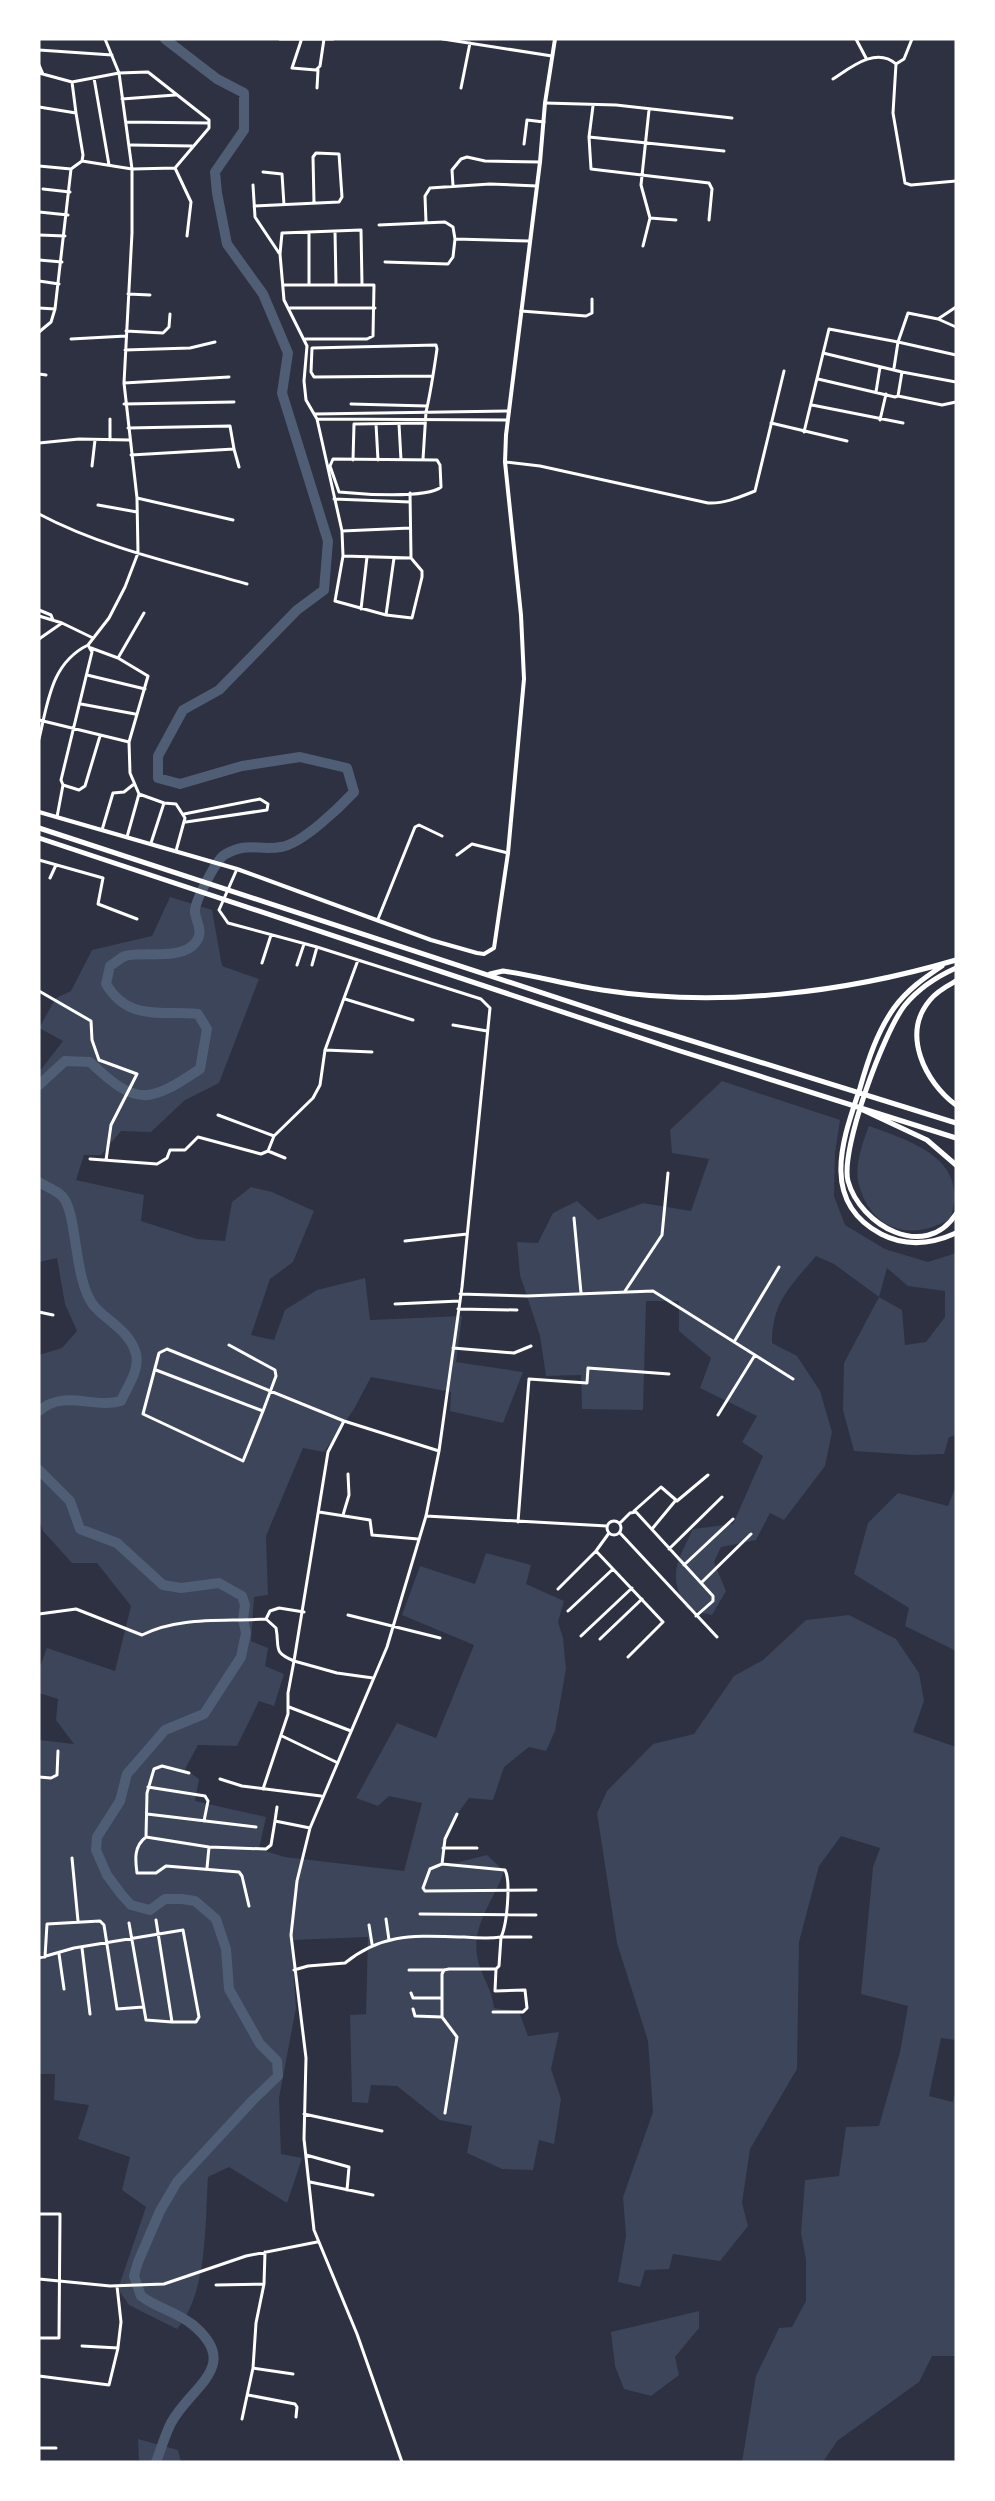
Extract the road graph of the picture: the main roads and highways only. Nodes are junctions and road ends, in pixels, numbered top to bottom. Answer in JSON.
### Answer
{"nodes":[{"id":1,"x":39,"y":828,"type":"edge"},
{"id":2,"x":39,"y":838,"type":"edge"},
{"id":3,"x":956,"y":960,"type":"edge"},
{"id":4,"x":946,"y":963,"type":"junction"},
{"id":5,"x":956,"y":968,"type":"edge"},
{"id":6,"x":490,"y":974,"type":"junction"},
{"id":7,"x":956,"y":981,"type":"edge"},
{"id":8,"x":839,"y":1099,"type":"junction"},
{"id":9,"x":956,"y":1105,"type":"edge"},
{"id":10,"x":956,"y":1123,"type":"edge"},
{"id":11,"x":956,"y":1138,"type":"edge"},
{"id":12,"x":956,"y":1165,"type":"edge"},
{"id":13,"x":956,"y":1214,"type":"edge"},
{"id":14,"x":956,"y":1233,"type":"edge"}],
"edges":[{"from":1,"to":6,"type":"highway"},
{"from":2,"to":8,"type":"highway"},
{"from":3,"to":4,"type":"highway"},
{"from":4,"to":6,"type":"highway"},
{"from":4,"to":14,"type":"highway"},
{"from":5,"to":13,"type":"highway"},
{"from":6,"to":10,"type":"highway"},
{"from":7,"to":9,"type":"highway"},
{"from":8,"to":11,"type":"highway"},
{"from":8,"to":12,"type":"highway"}]}
